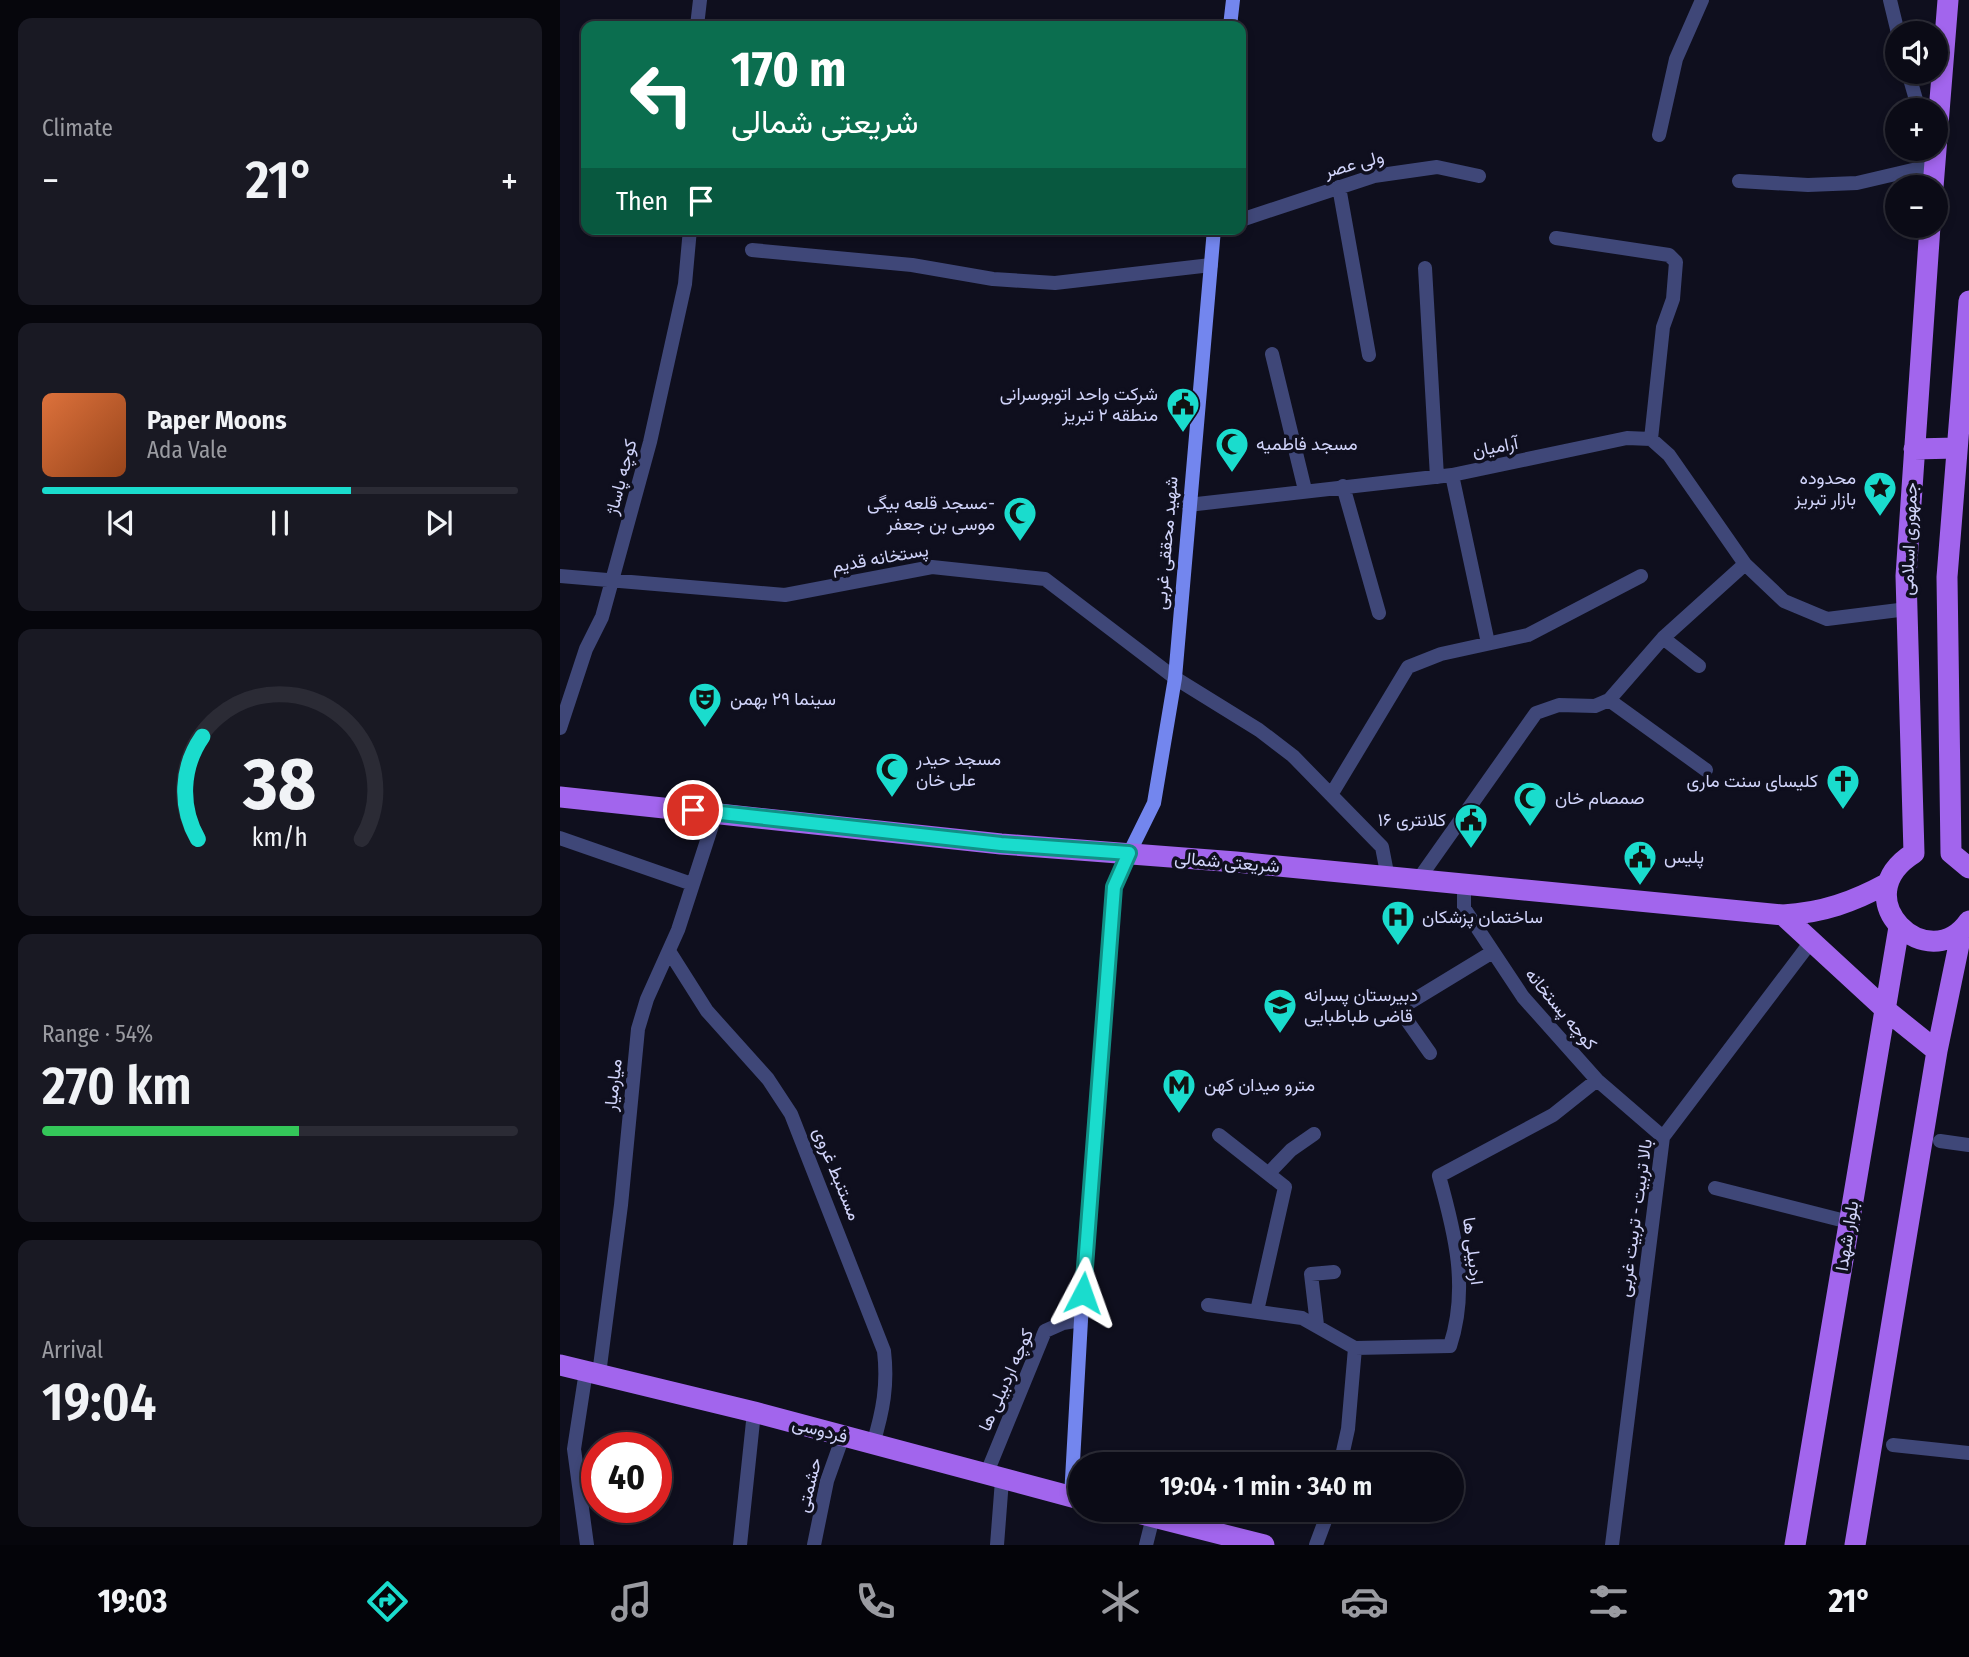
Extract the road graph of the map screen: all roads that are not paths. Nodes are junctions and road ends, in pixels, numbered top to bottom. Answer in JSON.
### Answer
{"nodes":[{"id":1,"x":700,"y":0,"type":"edge"},
{"id":2,"x":1233,"y":0,"type":"edge"},
{"id":3,"x":1702,"y":0,"type":"edge"},
{"id":4,"x":1891,"y":0,"type":"edge"},
{"id":5,"x":1948,"y":0,"type":"edge"},
{"id":6,"x":698,"y":21,"type":"edge"},
{"id":7,"x":1231,"y":21,"type":"edge"},
{"id":8,"x":1895,"y":21,"type":"edge"},
{"id":9,"x":1938,"y":98,"type":"edge"},
{"id":10,"x":1659,"y":135,"type":"dead end"},
{"id":11,"x":1918,"y":161,"type":"edge"},
{"id":12,"x":1479,"y":176,"type":"dead end"},
{"id":13,"x":1739,"y":181,"type":"dead end"},
{"id":14,"x":1339,"y":187,"type":"junction"},
{"id":15,"x":1246,"y":218,"type":"edge"},
{"id":16,"x":689,"y":235,"type":"edge"},
{"id":17,"x":1214,"y":235,"type":"edge"},
{"id":18,"x":1929,"y":238,"type":"edge"},
{"id":19,"x":1556,"y":239,"type":"dead end"},
{"id":20,"x":752,"y":250,"type":"dead end"},
{"id":21,"x":1211,"y":265,"type":"junction"},
{"id":22,"x":1425,"y":268,"type":"dead end"},
{"id":23,"x":1969,"y":301,"type":"edge"},
{"id":24,"x":1272,"y":354,"type":"dead end"},
{"id":25,"x":1369,"y":355,"type":"dead end"},
{"id":26,"x":1651,"y":439,"type":"junction"},
{"id":27,"x":1962,"y":445,"type":"edge"},
{"id":28,"x":1914,"y":449,"type":"junction"},
{"id":29,"x":1444,"y":476,"type":"junction"},
{"id":30,"x":1343,"y":486,"type":"junction"},
{"id":31,"x":1305,"y":491,"type":"junction"},
{"id":32,"x":1188,"y":505,"type":"junction"},
{"id":33,"x":1745,"y":564,"type":"junction"},
{"id":34,"x":560,"y":576,"type":"edge"},
{"id":35,"x":1641,"y":576,"type":"dead end"},
{"id":36,"x":612,"y":581,"type":"junction"},
{"id":37,"x":1907,"y":609,"type":"junction"},
{"id":38,"x":1379,"y":613,"type":"dead end"},
{"id":39,"x":1663,"y":638,"type":"junction"},
{"id":40,"x":1488,"y":643,"type":"junction"},
{"id":41,"x":1699,"y":666,"type":"dead end"},
{"id":42,"x":1175,"y":678,"type":"junction"},
{"id":43,"x":1609,"y":700,"type":"junction"},
{"id":44,"x":560,"y":728,"type":"edge"},
{"id":45,"x":1706,"y":770,"type":"dead end"},
{"id":46,"x":1331,"y":795,"type":"junction"},
{"id":47,"x":560,"y":797,"type":"edge"},
{"id":48,"x":716,"y":813,"type":"junction"},
{"id":49,"x":560,"y":838,"type":"edge"},
{"id":50,"x":1129,"y":853,"type":"junction"},
{"id":51,"x":1962,"y":860,"type":"edge"},
{"id":52,"x":1388,"y":878,"type":"junction"},
{"id":53,"x":1418,"y":880,"type":"junction"},
{"id":54,"x":1888,"y":883,"type":"junction"},
{"id":55,"x":692,"y":884,"type":"junction"},
{"id":56,"x":1464,"y":884,"type":"junction"},
{"id":57,"x":1783,"y":915,"type":"junction"},
{"id":58,"x":1967,"y":925,"type":"edge"},
{"id":59,"x":1899,"y":927,"type":"junction"},
{"id":60,"x":1810,"y":943,"type":"junction"},
{"id":61,"x":669,"y":951,"type":"junction"},
{"id":62,"x":1491,"y":953,"type":"junction"},
{"id":63,"x":1886,"y":1010,"type":"junction"},
{"id":64,"x":1937,"y":1052,"type":"junction"},
{"id":65,"x":1430,"y":1053,"type":"dead end"},
{"id":66,"x":1597,"y":1080,"type":"junction"},
{"id":67,"x":1314,"y":1134,"type":"dead end"},
{"id":68,"x":1219,"y":1135,"type":"dead end"},
{"id":69,"x":1663,"y":1137,"type":"junction"},
{"id":70,"x":1940,"y":1141,"type":"dead end"},
{"id":71,"x":1969,"y":1145,"type":"edge"},
{"id":72,"x":1269,"y":1174,"type":"junction"},
{"id":73,"x":1715,"y":1188,"type":"dead end"},
{"id":74,"x":1849,"y":1223,"type":"junction"},
{"id":75,"x":1334,"y":1272,"type":"dead end"},
{"id":76,"x":1208,"y":1305,"type":"dead end"},
{"id":77,"x":1257,"y":1311,"type":"junction"},
{"id":78,"x":1081,"y":1320,"type":"junction"},
{"id":79,"x":1317,"y":1325,"type":"junction"},
{"id":80,"x":1355,"y":1348,"type":"junction"},
{"id":81,"x":560,"y":1365,"type":"edge"},
{"id":82,"x":593,"y":1372,"type":"junction"},
{"id":83,"x":754,"y":1412,"type":"junction"},
{"id":84,"x":843,"y":1436,"type":"junction"},
{"id":85,"x":873,"y":1444,"type":"junction"},
{"id":86,"x":1893,"y":1445,"type":"dead end"},
{"id":87,"x":1077,"y":1452,"type":"edge"},
{"id":88,"x":1343,"y":1452,"type":"edge"},
{"id":89,"x":1969,"y":1453,"type":"edge"},
{"id":90,"x":994,"y":1478,"type":"junction"},
{"id":91,"x":1068,"y":1496,"type":"edge"},
{"id":92,"x":1152,"y":1522,"type":"edge"},
{"id":93,"x":1173,"y":1522,"type":"edge"},
{"id":94,"x":1325,"y":1522,"type":"edge"},
{"id":95,"x":587,"y":1545,"type":"edge"},
{"id":96,"x":740,"y":1545,"type":"edge"},
{"id":97,"x":814,"y":1545,"type":"edge"},
{"id":98,"x":997,"y":1545,"type":"edge"},
{"id":99,"x":1146,"y":1545,"type":"edge"},
{"id":100,"x":1264,"y":1545,"type":"edge"},
{"id":101,"x":1316,"y":1545,"type":"edge"},
{"id":102,"x":1612,"y":1545,"type":"edge"},
{"id":103,"x":1796,"y":1545,"type":"edge"},
{"id":104,"x":1855,"y":1545,"type":"edge"}],
"edges":[{"from":1,"to":6,"type":"street"},
{"from":2,"to":7,"type":"street"},
{"from":3,"to":10,"type":"street"},
{"from":4,"to":8,"type":"street"},
{"from":5,"to":9,"type":"main road"},
{"from":11,"to":13,"type":"street"},
{"from":12,"to":14,"type":"street","name":"ولی عصر"},
{"from":14,"to":15,"type":"street","name":"ولی عصر"},
{"from":14,"to":25,"type":"street"},
{"from":16,"to":36,"type":"street","name":"کوچه پاساژ"},
{"from":17,"to":21,"type":"street","name":"شهید محققی غربی"},
{"from":18,"to":28,"type":"main road","name":"جمهوری اسلامی"},
{"from":19,"to":26,"type":"street"},
{"from":20,"to":21,"type":"street"},
{"from":21,"to":32,"type":"street","name":"شهید محققی غربی"},
{"from":22,"to":29,"type":"street"},
{"from":23,"to":27,"type":"main road"},
{"from":24,"to":31,"type":"street"},
{"from":26,"to":29,"type":"street","name":"آرامیان"},
{"from":26,"to":33,"type":"street"},
{"from":27,"to":28,"type":"main road"},
{"from":27,"to":51,"type":"main road"},
{"from":28,"to":37,"type":"main road","name":"جمهوری اسلامی"},
{"from":29,"to":30,"type":"street","name":"آرامیان"},
{"from":29,"to":40,"type":"street"},
{"from":30,"to":31,"type":"street","name":"آرامیان"},
{"from":30,"to":38,"type":"street"},
{"from":31,"to":32,"type":"street","name":"آرامیان"},
{"from":32,"to":42,"type":"street","name":"شهید محققی غربی"},
{"from":33,"to":37,"type":"street"},
{"from":33,"to":39,"type":"street"},
{"from":34,"to":36,"type":"street","name":"پستخانه قدیم"},
{"from":35,"to":40,"type":"street"},
{"from":36,"to":42,"type":"street","name":"پستخانه قدیم"},
{"from":36,"to":44,"type":"street","name":"کوچه پاساژ"},
{"from":37,"to":54,"type":"main road","name":"جمهوری اسلامی"},
{"from":39,"to":41,"type":"street"},
{"from":39,"to":43,"type":"street"},
{"from":40,"to":46,"type":"street"},
{"from":42,"to":46,"type":"street","name":"پستخانه قدیم"},
{"from":42,"to":50,"type":"street","name":"شهید محققی غربی"},
{"from":43,"to":45,"type":"street"},
{"from":43,"to":53,"type":"street"},
{"from":46,"to":52,"type":"street","name":"پستخانه قدیم"},
{"from":47,"to":48,"type":"main road","name":"شریعتی شمالی"},
{"from":48,"to":50,"type":"main road","name":"شریعتی شمالی"},
{"from":48,"to":55,"type":"street","name":"میارمیار"},
{"from":49,"to":55,"type":"street"},
{"from":50,"to":52,"type":"main road","name":"شریعتی شمالی"},
{"from":50,"to":78,"type":"street","name":"شهید محققی غربی"},
{"from":52,"to":53,"type":"main road","name":"شریعتی شمالی"},
{"from":53,"to":56,"type":"main road","name":"شریعتی شمالی"},
{"from":54,"to":57,"type":"main road","name":"شریعتی شمالی"},
{"from":54,"to":59,"type":"main road"},
{"from":55,"to":61,"type":"street","name":"میارمیار"},
{"from":56,"to":57,"type":"main road","name":"شریعتی شمالی"},
{"from":56,"to":62,"type":"street","name":"کوچه پستخانه"},
{"from":57,"to":60,"type":"main road"},
{"from":58,"to":59,"type":"main road"},
{"from":58,"to":64,"type":"main road"},
{"from":59,"to":63,"type":"main road","name":"بلوار شهدا"},
{"from":60,"to":63,"type":"main road"},
{"from":60,"to":69,"type":"street","name":"بالا تربیت - تربیت غربی"},
{"from":61,"to":82,"type":"street","name":"میارمیار"},
{"from":61,"to":85,"type":"street","name":"مستنبط غروی"},
{"from":62,"to":65,"type":"street"},
{"from":62,"to":66,"type":"street","name":"کوچه پستخانه"},
{"from":63,"to":64,"type":"main road"},
{"from":63,"to":74,"type":"main road","name":"بلوار شهدا"},
{"from":64,"to":104,"type":"main road"},
{"from":66,"to":69,"type":"street","name":"کوچه پستخانه"},
{"from":66,"to":80,"type":"street","name":"اردبیلی ها"},
{"from":67,"to":72,"type":"street"},
{"from":68,"to":72,"type":"street"},
{"from":69,"to":102,"type":"street","name":"بالا تربیت - تربیت غربی"},
{"from":70,"to":71,"type":"street"},
{"from":72,"to":77,"type":"street"},
{"from":73,"to":74,"type":"street"},
{"from":74,"to":103,"type":"main road","name":"بلوار شهدا"},
{"from":75,"to":79,"type":"street"},
{"from":76,"to":77,"type":"street"},
{"from":77,"to":79,"type":"street"},
{"from":78,"to":87,"type":"street","name":"شهید محققی غربی"},
{"from":78,"to":90,"type":"street","name":"کوچه اردبیلی ها"},
{"from":79,"to":80,"type":"street"},
{"from":80,"to":88,"type":"street"},
{"from":81,"to":82,"type":"main road","name":"فردوسی"},
{"from":82,"to":83,"type":"main road","name":"فردوسی"},
{"from":82,"to":95,"type":"street","name":"میارمیار"},
{"from":83,"to":84,"type":"main road","name":"فردوسی"},
{"from":83,"to":96,"type":"street"},
{"from":84,"to":85,"type":"main road","name":"فردوسی"},
{"from":84,"to":97,"type":"street","name":"حشمتی"},
{"from":85,"to":90,"type":"main road","name":"فردوسی"},
{"from":86,"to":89,"type":"street"},
{"from":90,"to":91,"type":"main road","name":"فردوسی"},
{"from":90,"to":98,"type":"street"},
{"from":92,"to":99,"type":"street"},
{"from":93,"to":100,"type":"main road"},
{"from":94,"to":101,"type":"street"}]}
